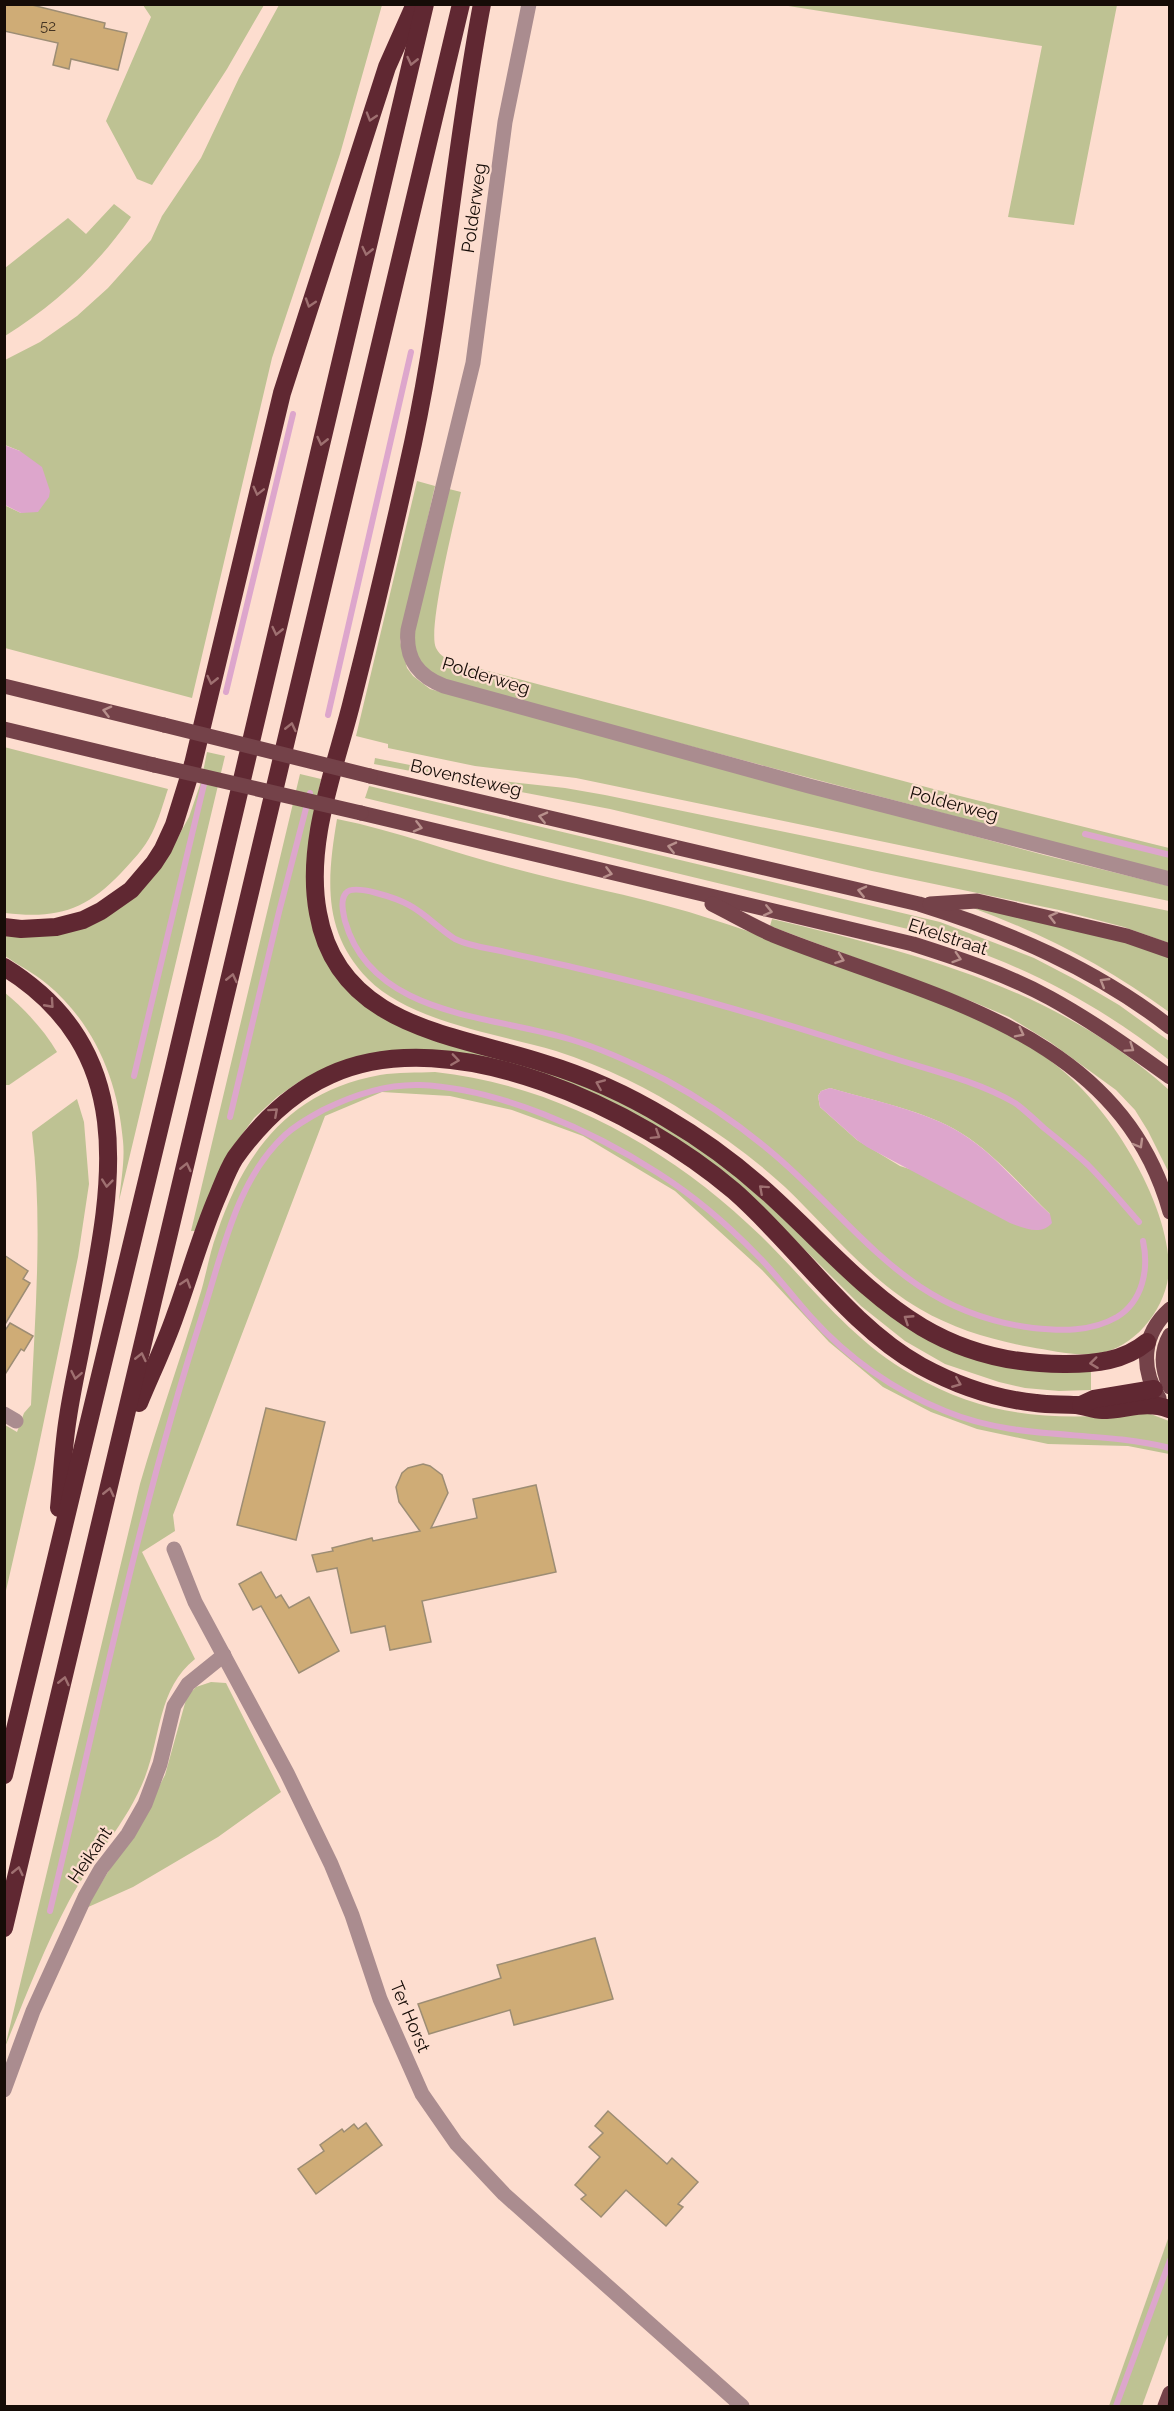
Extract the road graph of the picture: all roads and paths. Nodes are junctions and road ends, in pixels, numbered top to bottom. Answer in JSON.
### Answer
{"nodes":[{"id":1,"x":415,"y":4,"type":"edge"},
{"id":2,"x":425,"y":4,"type":"edge"},
{"id":3,"x":461,"y":4,"type":"edge"},
{"id":4,"x":482,"y":4,"type":"edge"},
{"id":5,"x":529,"y":4,"type":"edge"},
{"id":6,"x":4,"y":686,"type":"edge"},
{"id":7,"x":4,"y":729,"type":"edge"},
{"id":8,"x":1170,"y":879,"type":"edge"},
{"id":9,"x":691,"y":893,"type":"junction"},
{"id":10,"x":919,"y":904,"type":"junction"},
{"id":11,"x":4,"y":927,"type":"edge"},
{"id":12,"x":1170,"y":951,"type":"edge"},
{"id":13,"x":4,"y":968,"type":"edge"},
{"id":14,"x":1170,"y":1027,"type":"edge"},
{"id":15,"x":1170,"y":1077,"type":"edge"},
{"id":16,"x":1170,"y":1212,"type":"edge"},
{"id":17,"x":1170,"y":1309,"type":"edge"},
{"id":18,"x":1170,"y":1335,"type":"edge"},
{"id":19,"x":1147,"y":1342,"type":"junction"},
{"id":20,"x":1166,"y":1398,"type":"edge"},
{"id":21,"x":118,"y":1455,"type":"junction"},
{"id":22,"x":174,"y":1549,"type":"dead end"},
{"id":23,"x":52,"y":1575,"type":"junction"},
{"id":24,"x":224,"y":1655,"type":"junction"},
{"id":25,"x":4,"y":1775,"type":"edge"},
{"id":26,"x":4,"y":1928,"type":"edge"},
{"id":27,"x":4,"y":2090,"type":"edge"},
{"id":28,"x":1170,"y":2393,"type":"edge"},
{"id":29,"x":742,"y":2406,"type":"edge"},
{"id":30,"x":1165,"y":2406,"type":"edge"}],
"edges":[{"from":1,"to":11,"type":"highway","one_way":true},
{"from":2,"to":23,"type":"highway","one_way":true},
{"from":21,"to":3,"type":"highway","one_way":true},
{"from":19,"to":4,"type":"highway","one_way":true},
{"from":5,"to":8,"type":"street","name":"Polderweg"},
{"from":10,"to":6,"type":"main road","name":"Bovensteweg","one_way":true,"bridge":true},
{"from":7,"to":9,"type":"main road","one_way":true,"bridge":true},
{"from":9,"to":15,"type":"main road","name":"Ekelstraat","one_way":true},
{"from":9,"to":16,"type":"main road","one_way":true},
{"from":12,"to":10,"type":"main road","one_way":true},
{"from":14,"to":10,"type":"main road","name":"Ekelstraat","one_way":true},
{"from":13,"to":23,"type":"highway","one_way":true},
{"from":17,"to":19,"type":"main road"},
{"from":18,"to":20,"type":"main road"},
{"from":19,"to":20,"type":"main road"},
{"from":21,"to":20,"type":"highway","one_way":true},
{"from":26,"to":21,"type":"highway","one_way":true},
{"from":22,"to":24,"type":"street","name":"Ter Horst"},
{"from":23,"to":25,"type":"highway"},
{"from":24,"to":27,"type":"street","name":"Heikant"},
{"from":24,"to":29,"type":"street","name":"Ter Horst"},
{"from":28,"to":30,"type":"main road"}]}
